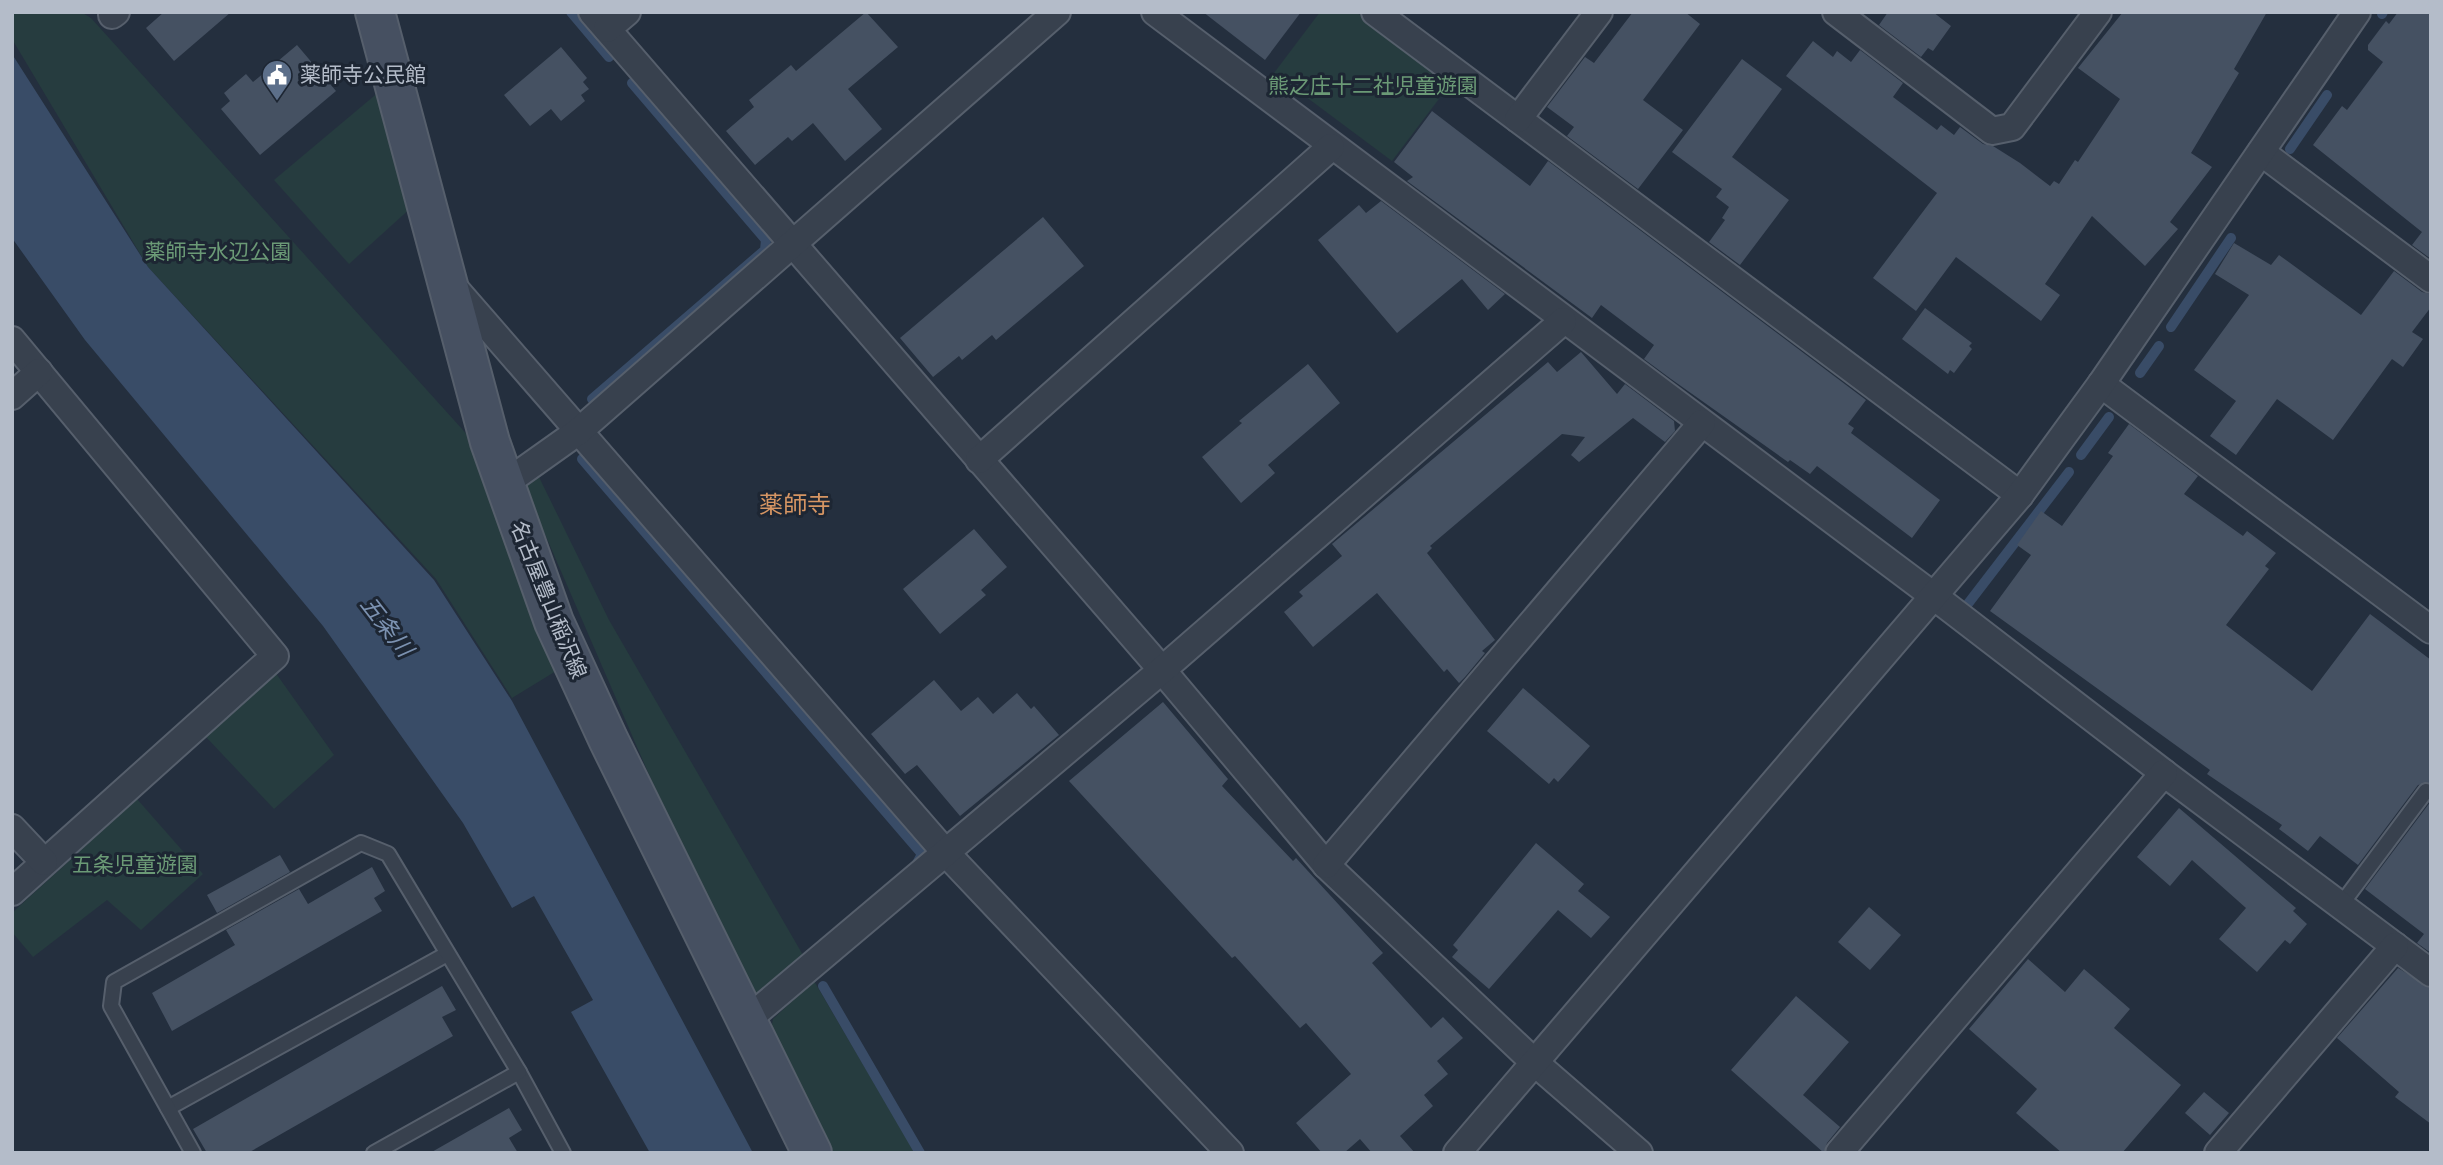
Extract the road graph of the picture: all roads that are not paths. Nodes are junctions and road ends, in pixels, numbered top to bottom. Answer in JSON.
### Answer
{"nodes":[{"id":1,"x":375,"y":12,"type":"edge"},
{"id":2,"x":1057,"y":12,"type":"edge"},
{"id":3,"x":1155,"y":12,"type":"edge"},
{"id":4,"x":1375,"y":12,"type":"edge"},
{"id":5,"x":1599,"y":12,"type":"edge"},
{"id":6,"x":1836,"y":12,"type":"edge"},
{"id":7,"x":2098,"y":12,"type":"edge"},
{"id":8,"x":2357,"y":12,"type":"edge"},
{"id":9,"x":609,"y":18,"type":"edge"},
{"id":10,"x":1518,"y":119,"type":"junction"},
{"id":11,"x":1331,"y":147,"type":"junction"},
{"id":12,"x":2261,"y":152,"type":"junction"},
{"id":13,"x":792,"y":242,"type":"junction"},
{"id":14,"x":2431,"y":279,"type":"edge"},
{"id":15,"x":449,"y":281,"type":"junction"},
{"id":16,"x":1563,"y":321,"type":"junction"},
{"id":17,"x":12,"y":340,"type":"edge"},
{"id":18,"x":39,"y":372,"type":"junction"},
{"id":19,"x":2101,"y":384,"type":"junction"},
{"id":20,"x":12,"y":397,"type":"edge"},
{"id":21,"x":1702,"y":423,"type":"junction"},
{"id":22,"x":579,"y":430,"type":"junction"},
{"id":23,"x":979,"y":460,"type":"junction"},
{"id":24,"x":503,"y":485,"type":"junction"},
{"id":25,"x":2020,"y":495,"type":"junction"},
{"id":26,"x":1935,"y":597,"type":"junction"},
{"id":27,"x":2431,"y":630,"type":"edge"},
{"id":28,"x":1162,"y":670,"type":"junction"},
{"id":29,"x":2164,"y":773,"type":"junction"},
{"id":30,"x":2427,"y":790,"type":"dead end"},
{"id":31,"x":12,"y":828,"type":"edge"},
{"id":32,"x":945,"y":852,"type":"junction"},
{"id":33,"x":44,"y":862,"type":"junction"},
{"id":34,"x":1326,"y":864,"type":"junction"},
{"id":35,"x":12,"y":892,"type":"edge"},
{"id":36,"x":2340,"y":906,"type":"junction"},
{"id":37,"x":2395,"y":946,"type":"junction"},
{"id":38,"x":447,"y":954,"type":"junction"},
{"id":39,"x":2431,"y":973,"type":"edge"},
{"id":40,"x":747,"y":1020,"type":"junction"},
{"id":41,"x":1534,"y":1062,"type":"junction"},
{"id":42,"x":519,"y":1072,"type":"junction"},
{"id":43,"x":168,"y":1108,"type":"junction"},
{"id":44,"x":193,"y":1153,"type":"edge"},
{"id":45,"x":374,"y":1153,"type":"edge"},
{"id":46,"x":563,"y":1153,"type":"edge"},
{"id":47,"x":812,"y":1153,"type":"edge"},
{"id":48,"x":1230,"y":1153,"type":"edge"},
{"id":49,"x":1457,"y":1153,"type":"edge"},
{"id":50,"x":1639,"y":1153,"type":"edge"},
{"id":51,"x":1839,"y":1153,"type":"edge"},
{"id":52,"x":2218,"y":1153,"type":"edge"}],
"edges":[{"from":1,"to":15,"type":"main road","name":"名古屋豊山稲沢線"},
{"from":2,"to":13,"type":"street"},
{"from":3,"to":11,"type":"street"},
{"from":4,"to":10,"type":"street"},
{"from":5,"to":10,"type":"street"},
{"from":6,"to":7,"type":"street"},
{"from":8,"to":12,"type":"street"},
{"from":9,"to":13,"type":"street"},
{"from":10,"to":25,"type":"street"},
{"from":11,"to":16,"type":"street"},
{"from":11,"to":23,"type":"street"},
{"from":12,"to":14,"type":"street"},
{"from":12,"to":19,"type":"street"},
{"from":13,"to":22,"type":"street"},
{"from":13,"to":23,"type":"street"},
{"from":15,"to":22,"type":"street"},
{"from":15,"to":24,"type":"main road","name":"名古屋豊山稲沢線"},
{"from":16,"to":21,"type":"street"},
{"from":16,"to":28,"type":"street"},
{"from":17,"to":18,"type":"street"},
{"from":18,"to":20,"type":"street"},
{"from":18,"to":33,"type":"street"},
{"from":19,"to":25,"type":"street"},
{"from":19,"to":27,"type":"street"},
{"from":21,"to":26,"type":"street"},
{"from":21,"to":34,"type":"street"},
{"from":22,"to":24,"type":"street"},
{"from":22,"to":32,"type":"street"},
{"from":23,"to":28,"type":"street"},
{"from":24,"to":40,"type":"main road","name":"名古屋豊山稲沢線"},
{"from":25,"to":26,"type":"street"},
{"from":26,"to":29,"type":"street"},
{"from":26,"to":41,"type":"street"},
{"from":28,"to":32,"type":"street"},
{"from":28,"to":34,"type":"street"},
{"from":29,"to":36,"type":"street"},
{"from":29,"to":51,"type":"street"},
{"from":30,"to":36,"type":"lane"},
{"from":31,"to":33,"type":"street"},
{"from":32,"to":40,"type":"street"},
{"from":32,"to":48,"type":"street"},
{"from":33,"to":35,"type":"street"},
{"from":34,"to":41,"type":"street"},
{"from":36,"to":37,"type":"street"},
{"from":37,"to":39,"type":"street"},
{"from":37,"to":52,"type":"street"},
{"from":38,"to":42,"type":"lane"},
{"from":38,"to":43,"type":"lane"},
{"from":38,"to":43,"type":"lane"},
{"from":40,"to":47,"type":"main road","name":"名古屋豊山稲沢線"},
{"from":41,"to":49,"type":"street"},
{"from":41,"to":50,"type":"street"},
{"from":42,"to":45,"type":"lane"},
{"from":42,"to":46,"type":"lane"},
{"from":43,"to":44,"type":"lane"}]}
